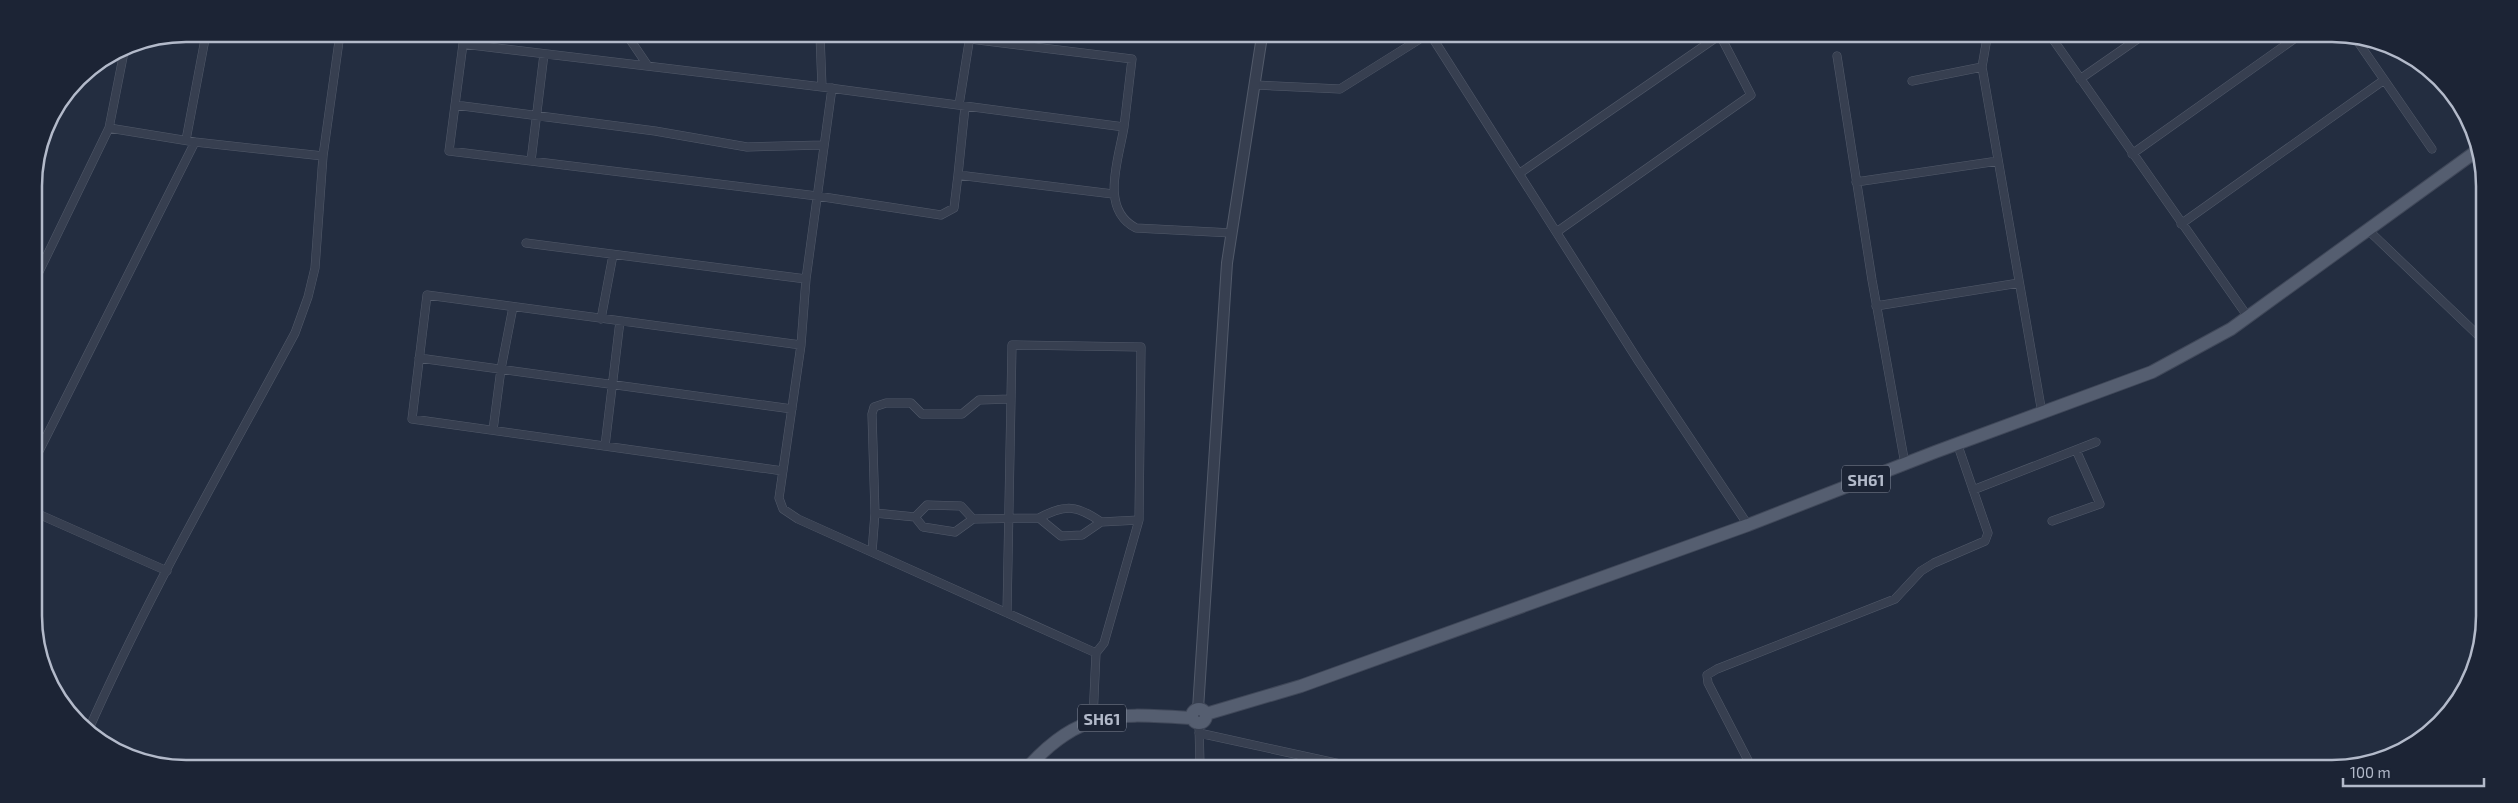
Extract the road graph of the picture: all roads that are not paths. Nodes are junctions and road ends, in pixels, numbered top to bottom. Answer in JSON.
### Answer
{"nodes":[{"id":1,"x":204,"y":42,"type":"edge"},
{"id":2,"x":339,"y":42,"type":"edge"},
{"id":3,"x":632,"y":42,"type":"edge"},
{"id":4,"x":820,"y":42,"type":"edge"},
{"id":5,"x":969,"y":42,"type":"edge"},
{"id":6,"x":1007,"y":42,"type":"edge"},
{"id":7,"x":1261,"y":42,"type":"edge"},
{"id":8,"x":1415,"y":42,"type":"edge"},
{"id":9,"x":1435,"y":42,"type":"edge"},
{"id":10,"x":1711,"y":42,"type":"edge"},
{"id":11,"x":1723,"y":42,"type":"edge"},
{"id":12,"x":1986,"y":42,"type":"edge"},
{"id":13,"x":2055,"y":42,"type":"edge"},
{"id":14,"x":2133,"y":42,"type":"edge"},
{"id":15,"x":2290,"y":42,"type":"edge"},
{"id":16,"x":2360,"y":46,"type":"edge"},
{"id":17,"x":544,"y":54,"type":"junction"},
{"id":18,"x":1836,"y":56,"type":"dead end"},
{"id":19,"x":123,"y":57,"type":"edge"},
{"id":20,"x":648,"y":66,"type":"junction"},
{"id":21,"x":1982,"y":67,"type":"junction"},
{"id":22,"x":2080,"y":79,"type":"junction"},
{"id":23,"x":2384,"y":80,"type":"junction"},
{"id":24,"x":1912,"y":81,"type":"dead end"},
{"id":25,"x":1254,"y":85,"type":"junction"},
{"id":26,"x":822,"y":87,"type":"junction"},
{"id":27,"x":832,"y":88,"type":"junction"},
{"id":28,"x":455,"y":105,"type":"junction"},
{"id":29,"x":962,"y":106,"type":"junction"},
{"id":30,"x":537,"y":114,"type":"junction"},
{"id":31,"x":1124,"y":127,"type":"junction"},
{"id":32,"x":109,"y":128,"type":"junction"},
{"id":33,"x":186,"y":140,"type":"junction"},
{"id":34,"x":195,"y":142,"type":"junction"},
{"id":35,"x":824,"y":145,"type":"junction"},
{"id":36,"x":2432,"y":148,"type":"dead end"},
{"id":37,"x":2132,"y":154,"type":"junction"},
{"id":38,"x":2472,"y":154,"type":"edge"},
{"id":39,"x":323,"y":156,"type":"junction"},
{"id":40,"x":1998,"y":160,"type":"junction"},
{"id":41,"x":531,"y":161,"type":"junction"},
{"id":42,"x":1520,"y":172,"type":"junction"},
{"id":43,"x":958,"y":175,"type":"junction"},
{"id":44,"x":1856,"y":182,"type":"junction"},
{"id":45,"x":1113,"y":194,"type":"junction"},
{"id":46,"x":818,"y":196,"type":"junction"},
{"id":47,"x":2181,"y":224,"type":"junction"},
{"id":48,"x":2367,"y":229,"type":"junction"},
{"id":49,"x":1558,"y":231,"type":"junction"},
{"id":50,"x":1232,"y":233,"type":"junction"},
{"id":51,"x":526,"y":243,"type":"dead end"},
{"id":52,"x":613,"y":254,"type":"junction"},
{"id":53,"x":43,"y":264,"type":"edge"},
{"id":54,"x":806,"y":279,"type":"junction"},
{"id":55,"x":2019,"y":283,"type":"junction"},
{"id":56,"x":1876,"y":306,"type":"junction"},
{"id":57,"x":513,"y":307,"type":"junction"},
{"id":58,"x":2248,"y":317,"type":"junction"},
{"id":59,"x":601,"y":319,"type":"junction"},
{"id":60,"x":620,"y":321,"type":"junction"},
{"id":61,"x":2476,"y":334,"type":"edge"},
{"id":62,"x":801,"y":345,"type":"junction"},
{"id":63,"x":419,"y":358,"type":"junction"},
{"id":64,"x":501,"y":369,"type":"junction"},
{"id":65,"x":614,"y":385,"type":"junction"},
{"id":66,"x":1010,"y":399,"type":"junction"},
{"id":67,"x":792,"y":409,"type":"junction"},
{"id":68,"x":2042,"y":413,"type":"junction"},
{"id":69,"x":493,"y":430,"type":"junction"},
{"id":70,"x":2096,"y":442,"type":"dead end"},
{"id":71,"x":1957,"y":443,"type":"junction"},
{"id":72,"x":42,"y":444,"type":"edge"},
{"id":73,"x":605,"y":446,"type":"junction"},
{"id":74,"x":2076,"y":450,"type":"junction"},
{"id":75,"x":1905,"y":464,"type":"junction"},
{"id":76,"x":783,"y":471,"type":"junction"},
{"id":77,"x":1972,"y":490,"type":"junction"},
{"id":78,"x":875,"y":513,"type":"junction"},
{"id":79,"x":42,"y":516,"type":"edge"},
{"id":80,"x":915,"y":516,"type":"junction"},
{"id":81,"x":1039,"y":518,"type":"junction"},
{"id":82,"x":973,"y":519,"type":"junction"},
{"id":83,"x":1008,"y":520,"type":"junction"},
{"id":84,"x":1139,"y":520,"type":"junction"},
{"id":85,"x":2052,"y":521,"type":"dead end"},
{"id":86,"x":1101,"y":522,"type":"junction"},
{"id":87,"x":1748,"y":524,"type":"junction"},
{"id":88,"x":872,"y":552,"type":"junction"},
{"id":89,"x":168,"y":571,"type":"junction"},
{"id":90,"x":1006,"y":613,"type":"junction"},
{"id":91,"x":1096,"y":653,"type":"junction"},
{"id":92,"x":1093,"y":719,"type":"junction"},
{"id":93,"x":1199,"y":719,"type":"junction"},
{"id":94,"x":91,"y":725,"type":"edge"},
{"id":95,"x":1034,"y":760,"type":"edge"},
{"id":96,"x":1200,"y":760,"type":"edge"},
{"id":97,"x":1331,"y":760,"type":"edge"},
{"id":98,"x":1748,"y":760,"type":"edge"}],
"edges":[{"from":1,"to":33,"type":"street"},
{"from":2,"to":39,"type":"street"},
{"from":3,"to":20,"type":"street"},
{"from":4,"to":26,"type":"street"},
{"from":5,"to":29,"type":"street"},
{"from":6,"to":31,"type":"street"},
{"from":7,"to":25,"type":"street"},
{"from":8,"to":25,"type":"street"},
{"from":9,"to":42,"type":"street"},
{"from":10,"to":42,"type":"street"},
{"from":11,"to":49,"type":"street"},
{"from":12,"to":21,"type":"street"},
{"from":13,"to":22,"type":"street"},
{"from":14,"to":22,"type":"street"},
{"from":15,"to":37,"type":"street"},
{"from":16,"to":23,"type":"street"},
{"from":17,"to":20,"type":"street"},
{"from":17,"to":28,"type":"street"},
{"from":17,"to":30,"type":"street"},
{"from":18,"to":44,"type":"street"},
{"from":19,"to":32,"type":"street"},
{"from":20,"to":26,"type":"street"},
{"from":21,"to":24,"type":"street"},
{"from":21,"to":40,"type":"street"},
{"from":22,"to":37,"type":"street"},
{"from":23,"to":36,"type":"street"},
{"from":23,"to":47,"type":"street"},
{"from":25,"to":50,"type":"street"},
{"from":26,"to":27,"type":"street"},
{"from":27,"to":29,"type":"street"},
{"from":27,"to":35,"type":"street"},
{"from":28,"to":30,"type":"street"},
{"from":28,"to":41,"type":"street"},
{"from":29,"to":31,"type":"street"},
{"from":29,"to":43,"type":"street"},
{"from":30,"to":35,"type":"street"},
{"from":30,"to":41,"type":"street"},
{"from":31,"to":45,"type":"street"},
{"from":32,"to":33,"type":"street"},
{"from":32,"to":53,"type":"street"},
{"from":33,"to":34,"type":"street"},
{"from":34,"to":39,"type":"street"},
{"from":34,"to":72,"type":"street"},
{"from":35,"to":46,"type":"street"},
{"from":37,"to":47,"type":"street"},
{"from":38,"to":48,"type":"main road","number":"SH61"},
{"from":39,"to":89,"type":"street"},
{"from":40,"to":44,"type":"street"},
{"from":40,"to":55,"type":"street"},
{"from":41,"to":46,"type":"street"},
{"from":42,"to":49,"type":"street"},
{"from":43,"to":45,"type":"street"},
{"from":43,"to":46,"type":"street"},
{"from":44,"to":56,"type":"street"},
{"from":45,"to":50,"type":"street"},
{"from":46,"to":54,"type":"street"},
{"from":47,"to":58,"type":"street"},
{"from":48,"to":58,"type":"main road","number":"SH61"},
{"from":48,"to":61,"type":"street"},
{"from":49,"to":87,"type":"street"},
{"from":50,"to":93,"type":"street"},
{"from":51,"to":52,"type":"street"},
{"from":52,"to":54,"type":"street"},
{"from":52,"to":59,"type":"street"},
{"from":54,"to":62,"type":"street"},
{"from":55,"to":56,"type":"street"},
{"from":55,"to":68,"type":"street"},
{"from":56,"to":75,"type":"street"},
{"from":57,"to":59,"type":"street"},
{"from":57,"to":63,"type":"street"},
{"from":57,"to":64,"type":"street"},
{"from":58,"to":68,"type":"main road","number":"SH61"},
{"from":59,"to":60,"type":"street"},
{"from":60,"to":62,"type":"street"},
{"from":60,"to":65,"type":"street"},
{"from":62,"to":67,"type":"street"},
{"from":63,"to":64,"type":"street"},
{"from":63,"to":69,"type":"street"},
{"from":64,"to":65,"type":"street"},
{"from":64,"to":69,"type":"street"},
{"from":65,"to":67,"type":"street"},
{"from":65,"to":73,"type":"street"},
{"from":66,"to":78,"type":"street"},
{"from":66,"to":83,"type":"street"},
{"from":66,"to":84,"type":"street"},
{"from":67,"to":76,"type":"street"},
{"from":68,"to":71,"type":"main road","number":"SH61"},
{"from":69,"to":73,"type":"street"},
{"from":70,"to":74,"type":"street"},
{"from":71,"to":75,"type":"main road","number":"SH61"},
{"from":71,"to":77,"type":"street"},
{"from":73,"to":76,"type":"street"},
{"from":74,"to":77,"type":"street"},
{"from":74,"to":85,"type":"street"},
{"from":75,"to":87,"type":"main road","number":"SH61"},
{"from":76,"to":88,"type":"street"},
{"from":77,"to":98,"type":"street"},
{"from":78,"to":80,"type":"street"},
{"from":78,"to":88,"type":"street"},
{"from":79,"to":89,"type":"street"},
{"from":80,"to":82,"type":"street"},
{"from":80,"to":82,"type":"street"},
{"from":81,"to":83,"type":"street"},
{"from":81,"to":86,"type":"street"},
{"from":81,"to":86,"type":"street"},
{"from":82,"to":83,"type":"street"},
{"from":83,"to":90,"type":"street"},
{"from":84,"to":86,"type":"street"},
{"from":84,"to":91,"type":"street"},
{"from":87,"to":93,"type":"main road","number":"SH61"},
{"from":88,"to":90,"type":"street"},
{"from":89,"to":94,"type":"street"},
{"from":90,"to":91,"type":"street"},
{"from":91,"to":92,"type":"street"},
{"from":92,"to":93,"type":"main road","number":"SH61"},
{"from":92,"to":95,"type":"main road","number":"SH61"},
{"from":93,"to":96,"type":"street"},
{"from":93,"to":97,"type":"street"}]}
